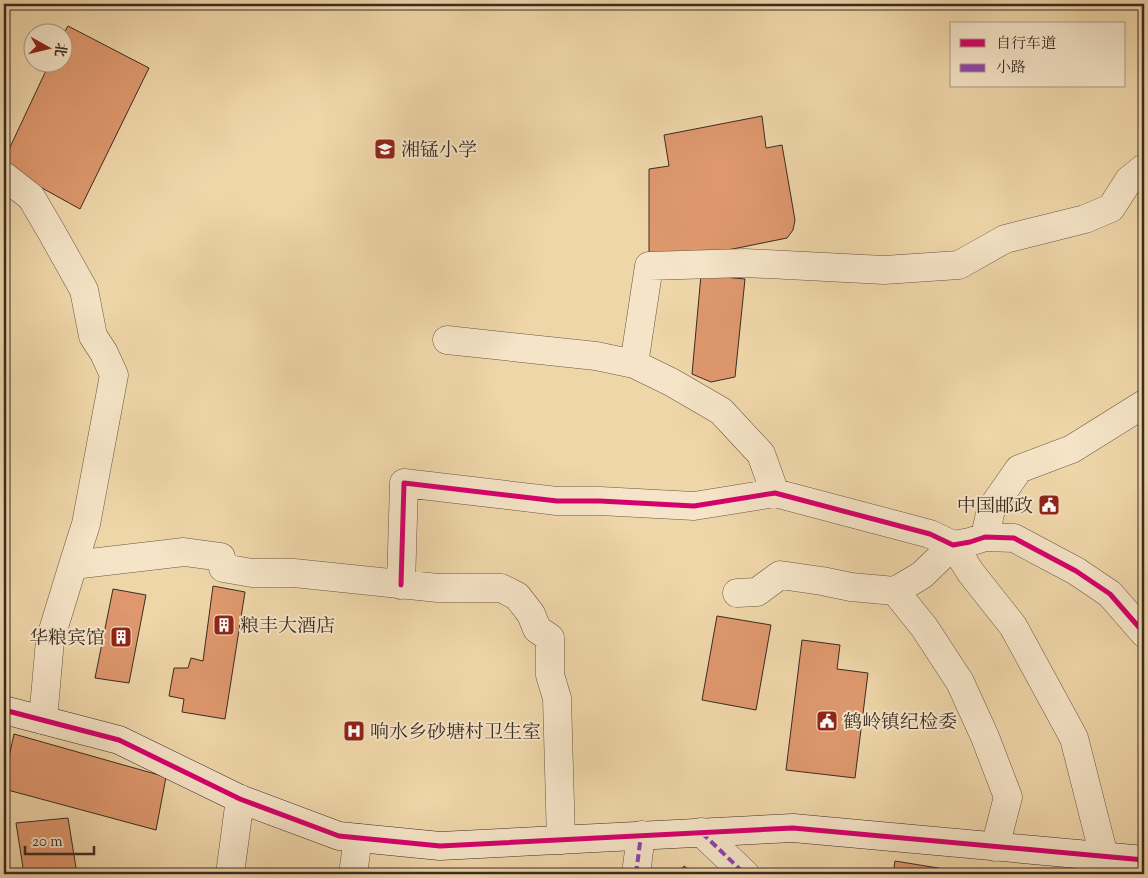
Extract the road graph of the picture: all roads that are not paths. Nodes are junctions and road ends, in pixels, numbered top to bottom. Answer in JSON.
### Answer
{"nodes":[{"id":1,"x":1144,"y":168,"type":"edge"},
{"id":2,"x":4,"y":176,"type":"edge"},
{"id":3,"x":447,"y":340,"type":"dead end"},
{"id":4,"x":634,"y":364,"type":"junction"},
{"id":5,"x":1144,"y":404,"type":"edge"},
{"id":6,"x":774,"y":493,"type":"junction"},
{"id":7,"x":985,"y":537,"type":"junction"},
{"id":8,"x":954,"y":545,"type":"junction"},
{"id":9,"x":73,"y":564,"type":"junction"},
{"id":10,"x":401,"y":585,"type":"junction"},
{"id":11,"x":895,"y":591,"type":"junction"},
{"id":12,"x":737,"y":593,"type":"dead end"},
{"id":13,"x":1144,"y":633,"type":"edge"},
{"id":14,"x":4,"y":710,"type":"edge"},
{"id":15,"x":43,"y":720,"type":"junction"},
{"id":16,"x":240,"y":799,"type":"junction"},
{"id":17,"x":701,"y":832,"type":"junction"},
{"id":18,"x":641,"y":835,"type":"junction"},
{"id":19,"x":358,"y":838,"type":"junction"},
{"id":20,"x":561,"y":840,"type":"junction"},
{"id":21,"x":995,"y":847,"type":"junction"},
{"id":22,"x":1144,"y":860,"type":"edge"},
{"id":23,"x":1103,"y":865,"type":"edge"},
{"id":24,"x":230,"y":874,"type":"edge"},
{"id":25,"x":353,"y":874,"type":"edge"},
{"id":26,"x":636,"y":874,"type":"edge"},
{"id":27,"x":745,"y":874,"type":"edge"}],
"edges":[{"from":1,"to":4,"type":"street"},
{"from":2,"to":9,"type":"street"},
{"from":3,"to":4,"type":"street"},
{"from":4,"to":6,"type":"street"},
{"from":5,"to":7,"type":"street"},
{"from":6,"to":8,"type":"street"},
{"from":6,"to":10,"type":"street"},
{"from":7,"to":8,"type":"street"},
{"from":7,"to":13,"type":"street"},
{"from":8,"to":11,"type":"street"},
{"from":8,"to":23,"type":"street"},
{"from":9,"to":10,"type":"street"},
{"from":9,"to":15,"type":"street"},
{"from":10,"to":20,"type":"street"},
{"from":11,"to":12,"type":"street"},
{"from":11,"to":21,"type":"street"},
{"from":14,"to":15,"type":"street"},
{"from":15,"to":16,"type":"street"},
{"from":16,"to":19,"type":"street"},
{"from":16,"to":24,"type":"street"},
{"from":17,"to":18,"type":"street"},
{"from":17,"to":21,"type":"street"},
{"from":17,"to":27,"type":"street"},
{"from":18,"to":20,"type":"street"},
{"from":18,"to":26,"type":"street"},
{"from":19,"to":20,"type":"street"},
{"from":19,"to":25,"type":"street"},
{"from":21,"to":23,"type":"street"},
{"from":22,"to":23,"type":"street"}]}
